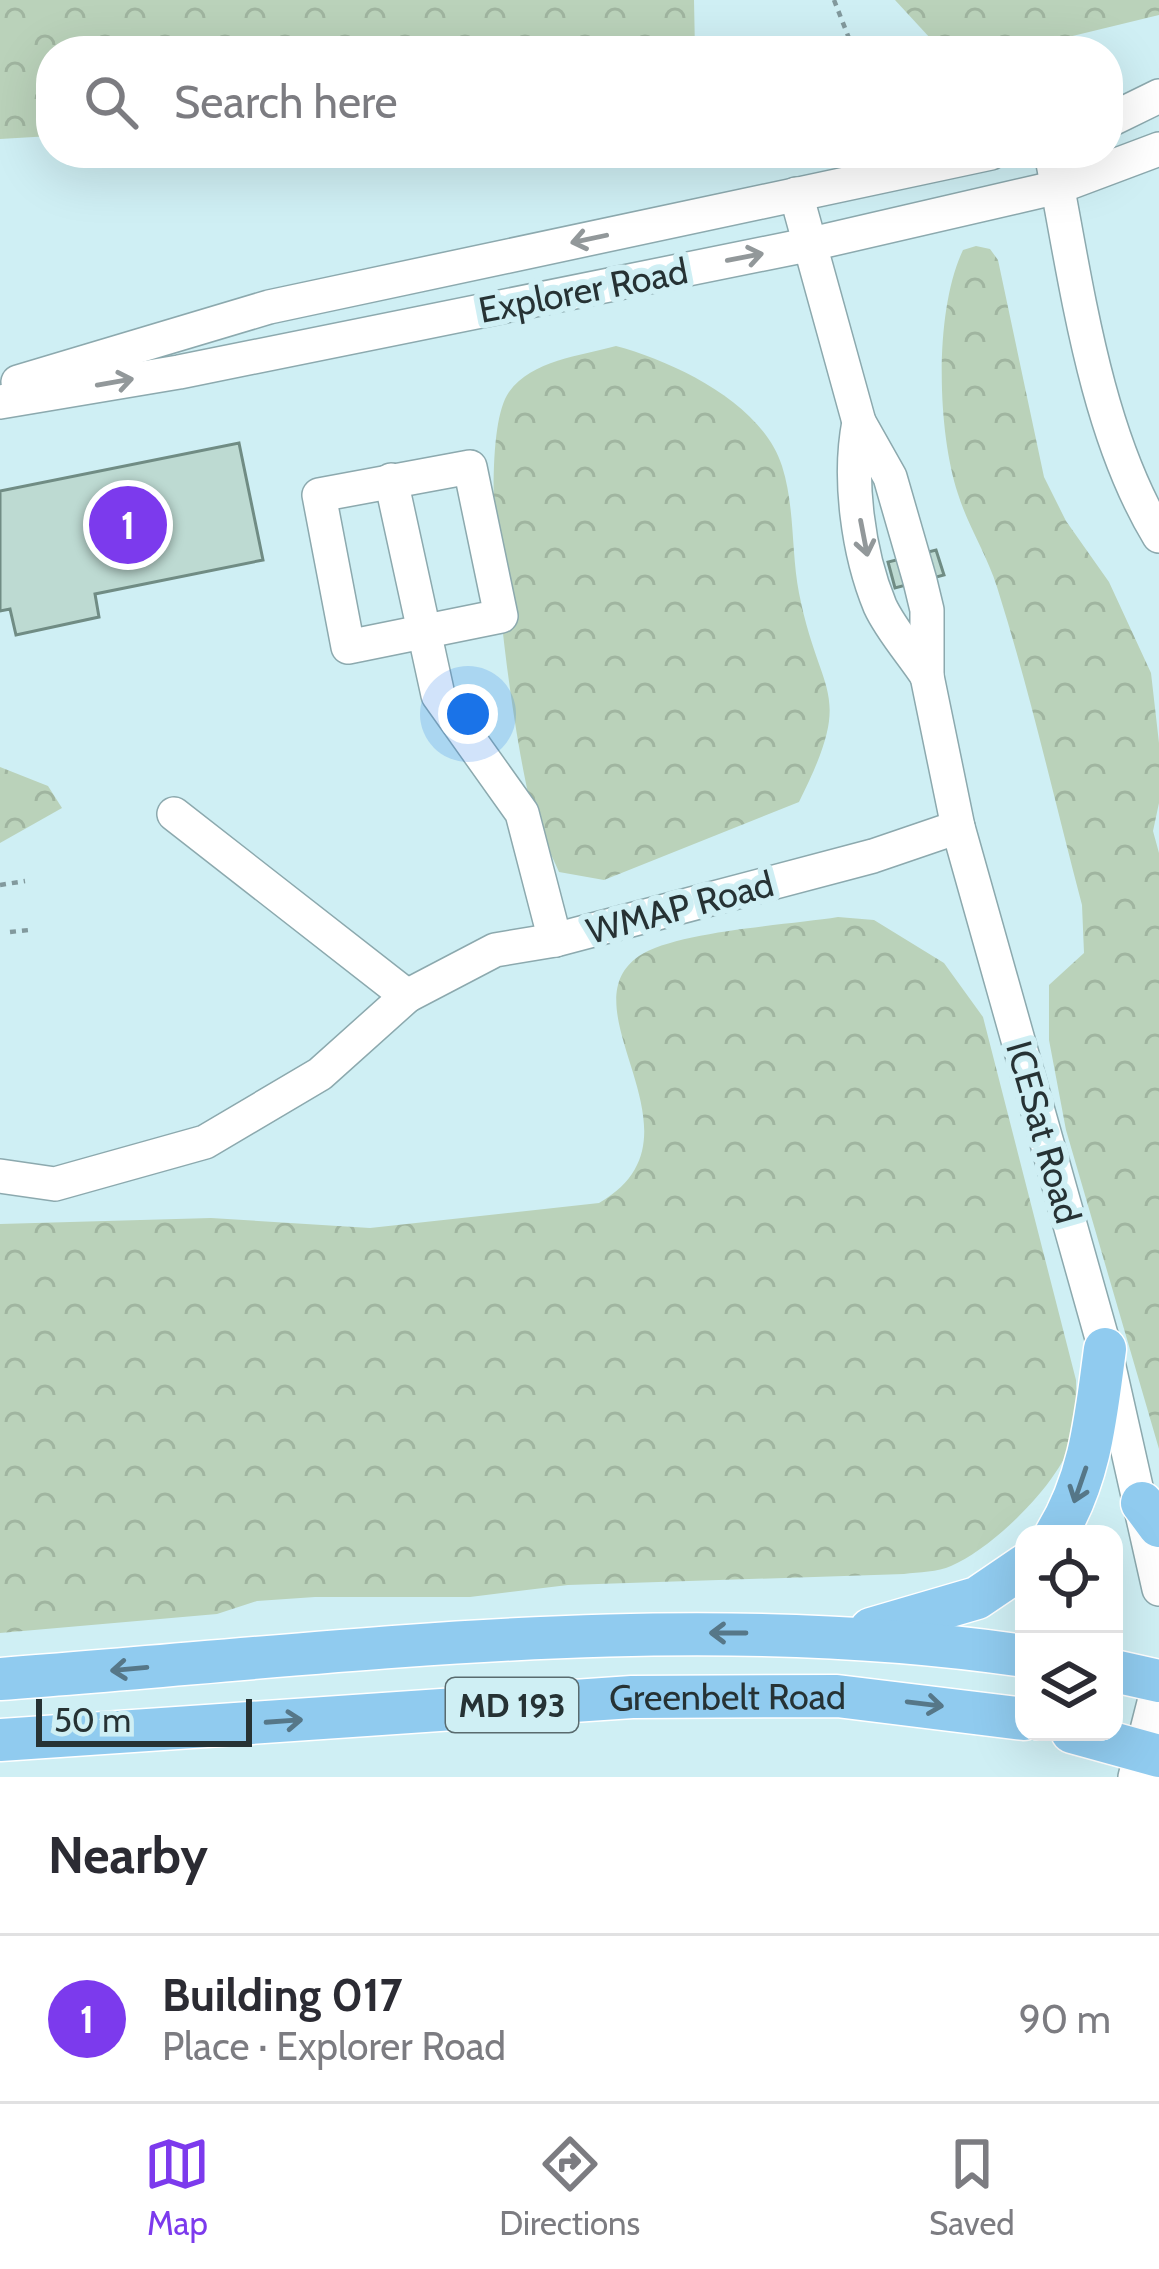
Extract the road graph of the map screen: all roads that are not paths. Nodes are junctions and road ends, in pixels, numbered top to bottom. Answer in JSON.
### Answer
{"nodes":[{"id":1,"x":1159,"y":96,"type":"edge"},
{"id":2,"x":1123,"y":114,"type":"edge"},
{"id":3,"x":1159,"y":149,"type":"edge"},
{"id":4,"x":1123,"y":163,"type":"edge"},
{"id":5,"x":920,"y":168,"type":"edge"},
{"id":6,"x":1054,"y":168,"type":"edge"},
{"id":7,"x":1108,"y":168,"type":"edge"},
{"id":8,"x":1058,"y":187,"type":"junction"},
{"id":9,"x":796,"y":194,"type":"junction"},
{"id":10,"x":807,"y":245,"type":"junction"},
{"id":11,"x":318,"y":296,"type":"junction"},
{"id":12,"x":326,"y":342,"type":"junction"},
{"id":13,"x":0,"y":388,"type":"edge"},
{"id":14,"x":0,"y":402,"type":"edge"},
{"id":15,"x":391,"y":480,"type":"junction"},
{"id":16,"x":1159,"y":536,"type":"edge"},
{"id":17,"x":424,"y":633,"type":"junction"},
{"id":18,"x":174,"y":814,"type":"dead end"},
{"id":19,"x":958,"y":826,"type":"junction"},
{"id":20,"x":555,"y":940,"type":"junction"},
{"id":21,"x":407,"y":996,"type":"junction"},
{"id":22,"x":0,"y":1176,"type":"edge"},
{"id":23,"x":1105,"y":1349,"type":"junction"},
{"id":24,"x":1150,"y":1515,"type":"edge"},
{"id":25,"x":1062,"y":1525,"type":"edge"},
{"id":26,"x":1015,"y":1572,"type":"edge"},
{"id":27,"x":1159,"y":1589,"type":"edge"},
{"id":28,"x":845,"y":1636,"type":"junction"},
{"id":29,"x":1015,"y":1655,"type":"edge"},
{"id":30,"x":1123,"y":1673,"type":"edge"},
{"id":31,"x":0,"y":1678,"type":"edge"},
{"id":32,"x":1159,"y":1682,"type":"edge"},
{"id":33,"x":1015,"y":1719,"type":"edge"},
{"id":34,"x":0,"y":1740,"type":"edge"},
{"id":35,"x":1095,"y":1741,"type":"edge"},
{"id":36,"x":1145,"y":1761,"type":"edge"}],
"edges":[{"from":1,"to":2,"type":"street"},
{"from":3,"to":4,"type":"street","name":"Explorer Road"},
{"from":5,"to":9,"type":"street","name":"Explorer Road"},
{"from":6,"to":8,"type":"street"},
{"from":7,"to":8,"type":"street","name":"Explorer Road"},
{"from":8,"to":10,"type":"street","name":"Explorer Road"},
{"from":8,"to":16,"type":"street"},
{"from":9,"to":10,"type":"street","name":"ICESat Road"},
{"from":9,"to":11,"type":"street","name":"Explorer Road","one_way":true},
{"from":12,"to":10,"type":"street","name":"Explorer Road","one_way":true},
{"from":10,"to":19,"type":"street","name":"ICESat Road"},
{"from":11,"to":12,"type":"street"},
{"from":11,"to":13,"type":"street","name":"Explorer Road"},
{"from":14,"to":12,"type":"street","name":"Explorer Road","one_way":true},
{"from":15,"to":17,"type":"street"},
{"from":15,"to":17,"type":"street"},
{"from":15,"to":17,"type":"street"},
{"from":17,"to":20,"type":"street"},
{"from":18,"to":21,"type":"street"},
{"from":19,"to":20,"type":"street","name":"WMAP Road"},
{"from":19,"to":23,"type":"street","name":"ICESat Road"},
{"from":20,"to":21,"type":"street","name":"WMAP Road"},
{"from":21,"to":22,"type":"street","name":"WMAP Road"},
{"from":23,"to":24,"type":"street","name":"ICESat Road"},
{"from":23,"to":25,"type":"main road","one_way":true},
{"from":24,"to":27,"type":"street","name":"ICESat Road"},
{"from":26,"to":28,"type":"main road"},
{"from":28,"to":29,"type":"main road","name":"Greenbelt Road","number":"MD 193"},
{"from":28,"to":31,"type":"main road","name":"Greenbelt Road","number":"MD 193","one_way":true},
{"from":30,"to":32,"type":"main road"},
{"from":32,"to":36,"type":"street"},
{"from":34,"to":33,"type":"main road","name":"Greenbelt Road","number":"MD 193","one_way":true},
{"from":35,"to":36,"type":"main road"}]}
